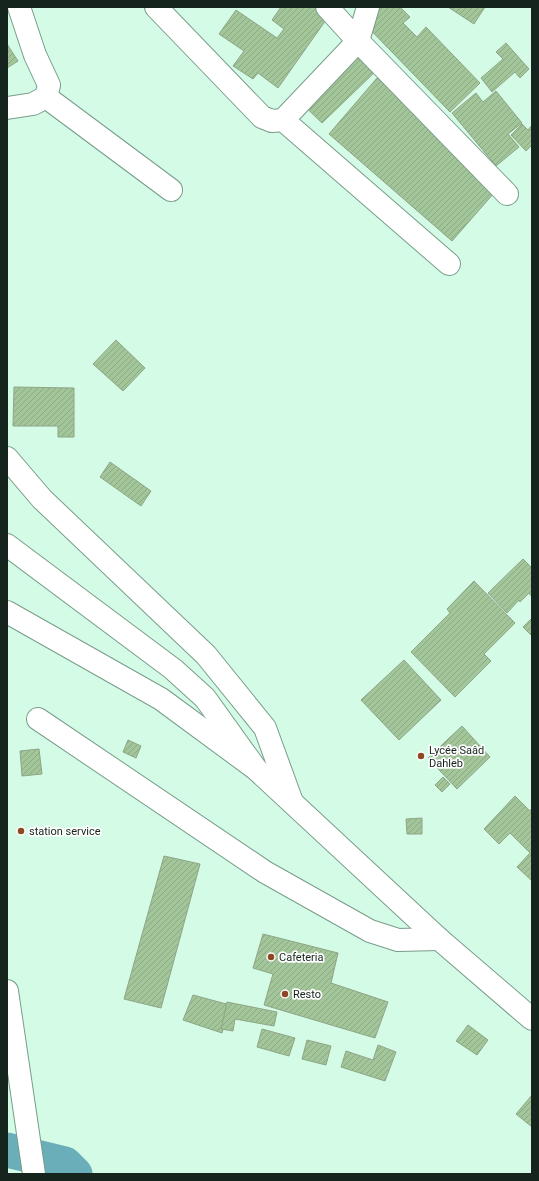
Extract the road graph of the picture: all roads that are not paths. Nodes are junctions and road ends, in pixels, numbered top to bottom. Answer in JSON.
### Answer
{"nodes":[{"id":1,"x":18,"y":7,"type":"edge"},
{"id":2,"x":156,"y":7,"type":"edge"},
{"id":3,"x":327,"y":7,"type":"edge"},
{"id":4,"x":368,"y":7,"type":"edge"},
{"id":5,"x":358,"y":41,"type":"junction"},
{"id":6,"x":46,"y":97,"type":"junction"},
{"id":7,"x":7,"y":108,"type":"edge"},
{"id":8,"x":283,"y":120,"type":"junction"},
{"id":9,"x":170,"y":190,"type":"dead end"},
{"id":10,"x":506,"y":194,"type":"dead end"},
{"id":11,"x":449,"y":264,"type":"dead end"},
{"id":12,"x":7,"y":458,"type":"edge"},
{"id":13,"x":7,"y":545,"type":"edge"},
{"id":14,"x":14,"y":615,"type":"edge"},
{"id":15,"x":38,"y":719,"type":"dead end"},
{"id":16,"x":256,"y":769,"type":"junction"},
{"id":17,"x":292,"y":802,"type":"junction"},
{"id":18,"x":439,"y":939,"type":"junction"},
{"id":19,"x":7,"y":991,"type":"edge"},
{"id":20,"x":532,"y":1019,"type":"edge"},
{"id":21,"x":34,"y":1174,"type":"edge"}],
"edges":[{"from":1,"to":6,"type":"main road"},
{"from":2,"to":8,"type":"main road"},
{"from":3,"to":5,"type":"main road"},
{"from":4,"to":5,"type":"main road"},
{"from":5,"to":8,"type":"main road"},
{"from":5,"to":10,"type":"main road"},
{"from":6,"to":7,"type":"main road"},
{"from":6,"to":9,"type":"main road"},
{"from":8,"to":11,"type":"main road"},
{"from":12,"to":17,"type":"main road"},
{"from":13,"to":16,"type":"main road"},
{"from":14,"to":16,"type":"main road"},
{"from":15,"to":18,"type":"main road"},
{"from":16,"to":17,"type":"main road"},
{"from":17,"to":18,"type":"main road"},
{"from":18,"to":20,"type":"main road"},
{"from":19,"to":21,"type":"main road"}]}
